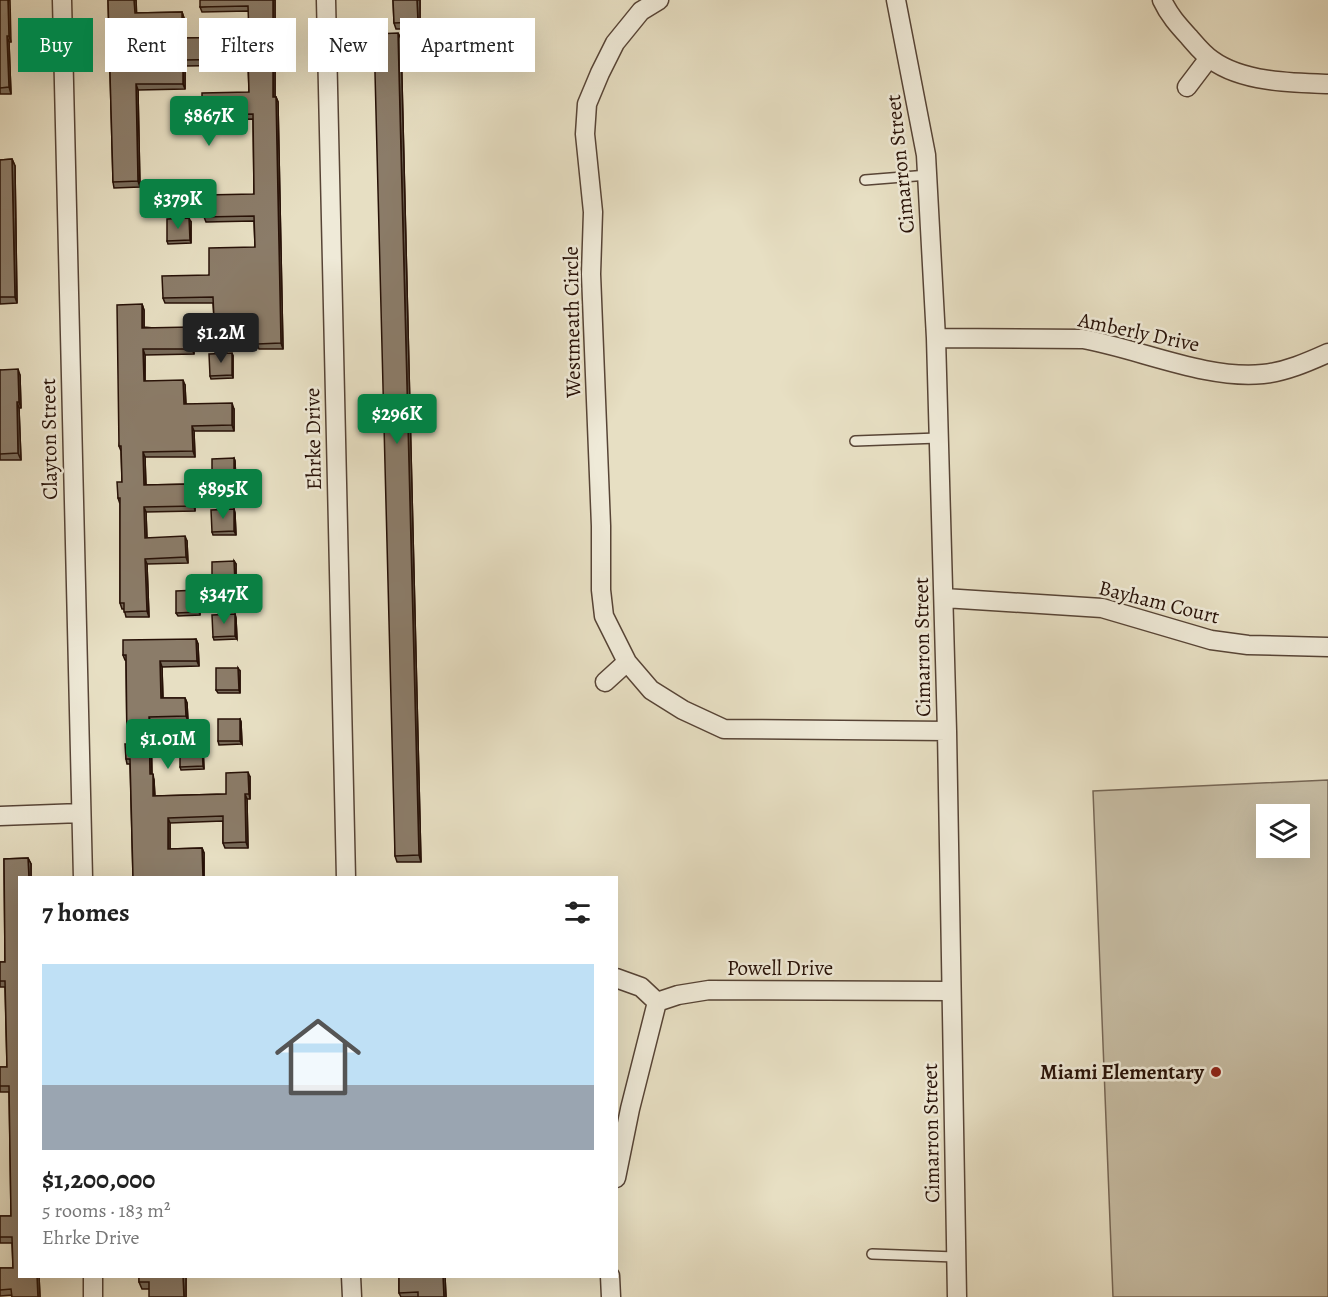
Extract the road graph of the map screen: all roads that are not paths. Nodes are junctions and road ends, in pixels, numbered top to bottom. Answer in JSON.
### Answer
{"nodes":[{"id":1,"x":62,"y":0,"type":"edge"},
{"id":2,"x":326,"y":0,"type":"edge"},
{"id":3,"x":659,"y":0,"type":"edge"},
{"id":4,"x":896,"y":0,"type":"edge"},
{"id":5,"x":1162,"y":0,"type":"edge"},
{"id":6,"x":637,"y":6,"type":"edge"},
{"id":7,"x":1209,"y":58,"type":"junction"},
{"id":8,"x":1328,"y":84,"type":"edge"},
{"id":9,"x":1187,"y":87,"type":"dead end"},
{"id":10,"x":928,"y":175,"type":"junction"},
{"id":11,"x":865,"y":180,"type":"dead end"},
{"id":12,"x":936,"y":338,"type":"junction"},
{"id":13,"x":1328,"y":353,"type":"edge"},
{"id":14,"x":938,"y":438,"type":"junction"},
{"id":15,"x":855,"y":441,"type":"dead end"},
{"id":16,"x":944,"y":598,"type":"junction"},
{"id":17,"x":1328,"y":647,"type":"edge"},
{"id":18,"x":627,"y":662,"type":"junction"},
{"id":19,"x":605,"y":682,"type":"dead end"},
{"id":20,"x":946,"y":731,"type":"junction"},
{"id":21,"x":81,"y":813,"type":"junction"},
{"id":22,"x":0,"y":816,"type":"edge"},
{"id":23,"x":83,"y":876,"type":"edge"},
{"id":24,"x":346,"y":876,"type":"edge"},
{"id":25,"x":618,"y":979,"type":"edge"},
{"id":26,"x":951,"y":991,"type":"junction"},
{"id":27,"x":657,"y":1002,"type":"junction"},
{"id":28,"x":618,"y":1168,"type":"edge"},
{"id":29,"x":872,"y":1254,"type":"dead end"},
{"id":30,"x":956,"y":1257,"type":"junction"},
{"id":31,"x":93,"y":1278,"type":"edge"},
{"id":32,"x":351,"y":1278,"type":"edge"},
{"id":33,"x":610,"y":1278,"type":"edge"},
{"id":34,"x":93,"y":1297,"type":"edge"},
{"id":35,"x":352,"y":1297,"type":"edge"},
{"id":36,"x":611,"y":1297,"type":"edge"},
{"id":37,"x":957,"y":1297,"type":"edge"}],
"edges":[{"from":1,"to":21,"type":"street","name":"Clayton Street"},
{"from":2,"to":24,"type":"street","name":"Ehrke Drive"},
{"from":3,"to":6,"type":"street","name":"Westmeath Circle"},
{"from":4,"to":10,"type":"street","name":"Cimarron Street"},
{"from":5,"to":7,"type":"street"},
{"from":6,"to":18,"type":"street","name":"Westmeath Circle"},
{"from":7,"to":8,"type":"street"},
{"from":7,"to":9,"type":"street"},
{"from":10,"to":11,"type":"lane"},
{"from":10,"to":12,"type":"street","name":"Cimarron Street"},
{"from":12,"to":13,"type":"street","name":"Amberly Drive"},
{"from":12,"to":14,"type":"street","name":"Cimarron Street"},
{"from":14,"to":15,"type":"lane"},
{"from":14,"to":16,"type":"street","name":"Cimarron Street"},
{"from":16,"to":17,"type":"street","name":"Bayham Court"},
{"from":16,"to":20,"type":"street","name":"Cimarron Street"},
{"from":18,"to":19,"type":"street"},
{"from":18,"to":20,"type":"street","name":"Westmeath Circle"},
{"from":20,"to":26,"type":"street","name":"Cimarron Street"},
{"from":21,"to":22,"type":"street"},
{"from":21,"to":23,"type":"street","name":"Clayton Street"},
{"from":25,"to":27,"type":"street"},
{"from":26,"to":27,"type":"street","name":"Powell Drive"},
{"from":26,"to":30,"type":"street","name":"Cimarron Street"},
{"from":27,"to":28,"type":"street"},
{"from":29,"to":30,"type":"lane"},
{"from":30,"to":37,"type":"street","name":"Cimarron Street"},
{"from":31,"to":34,"type":"street"},
{"from":32,"to":35,"type":"street"},
{"from":33,"to":36,"type":"street"}]}
